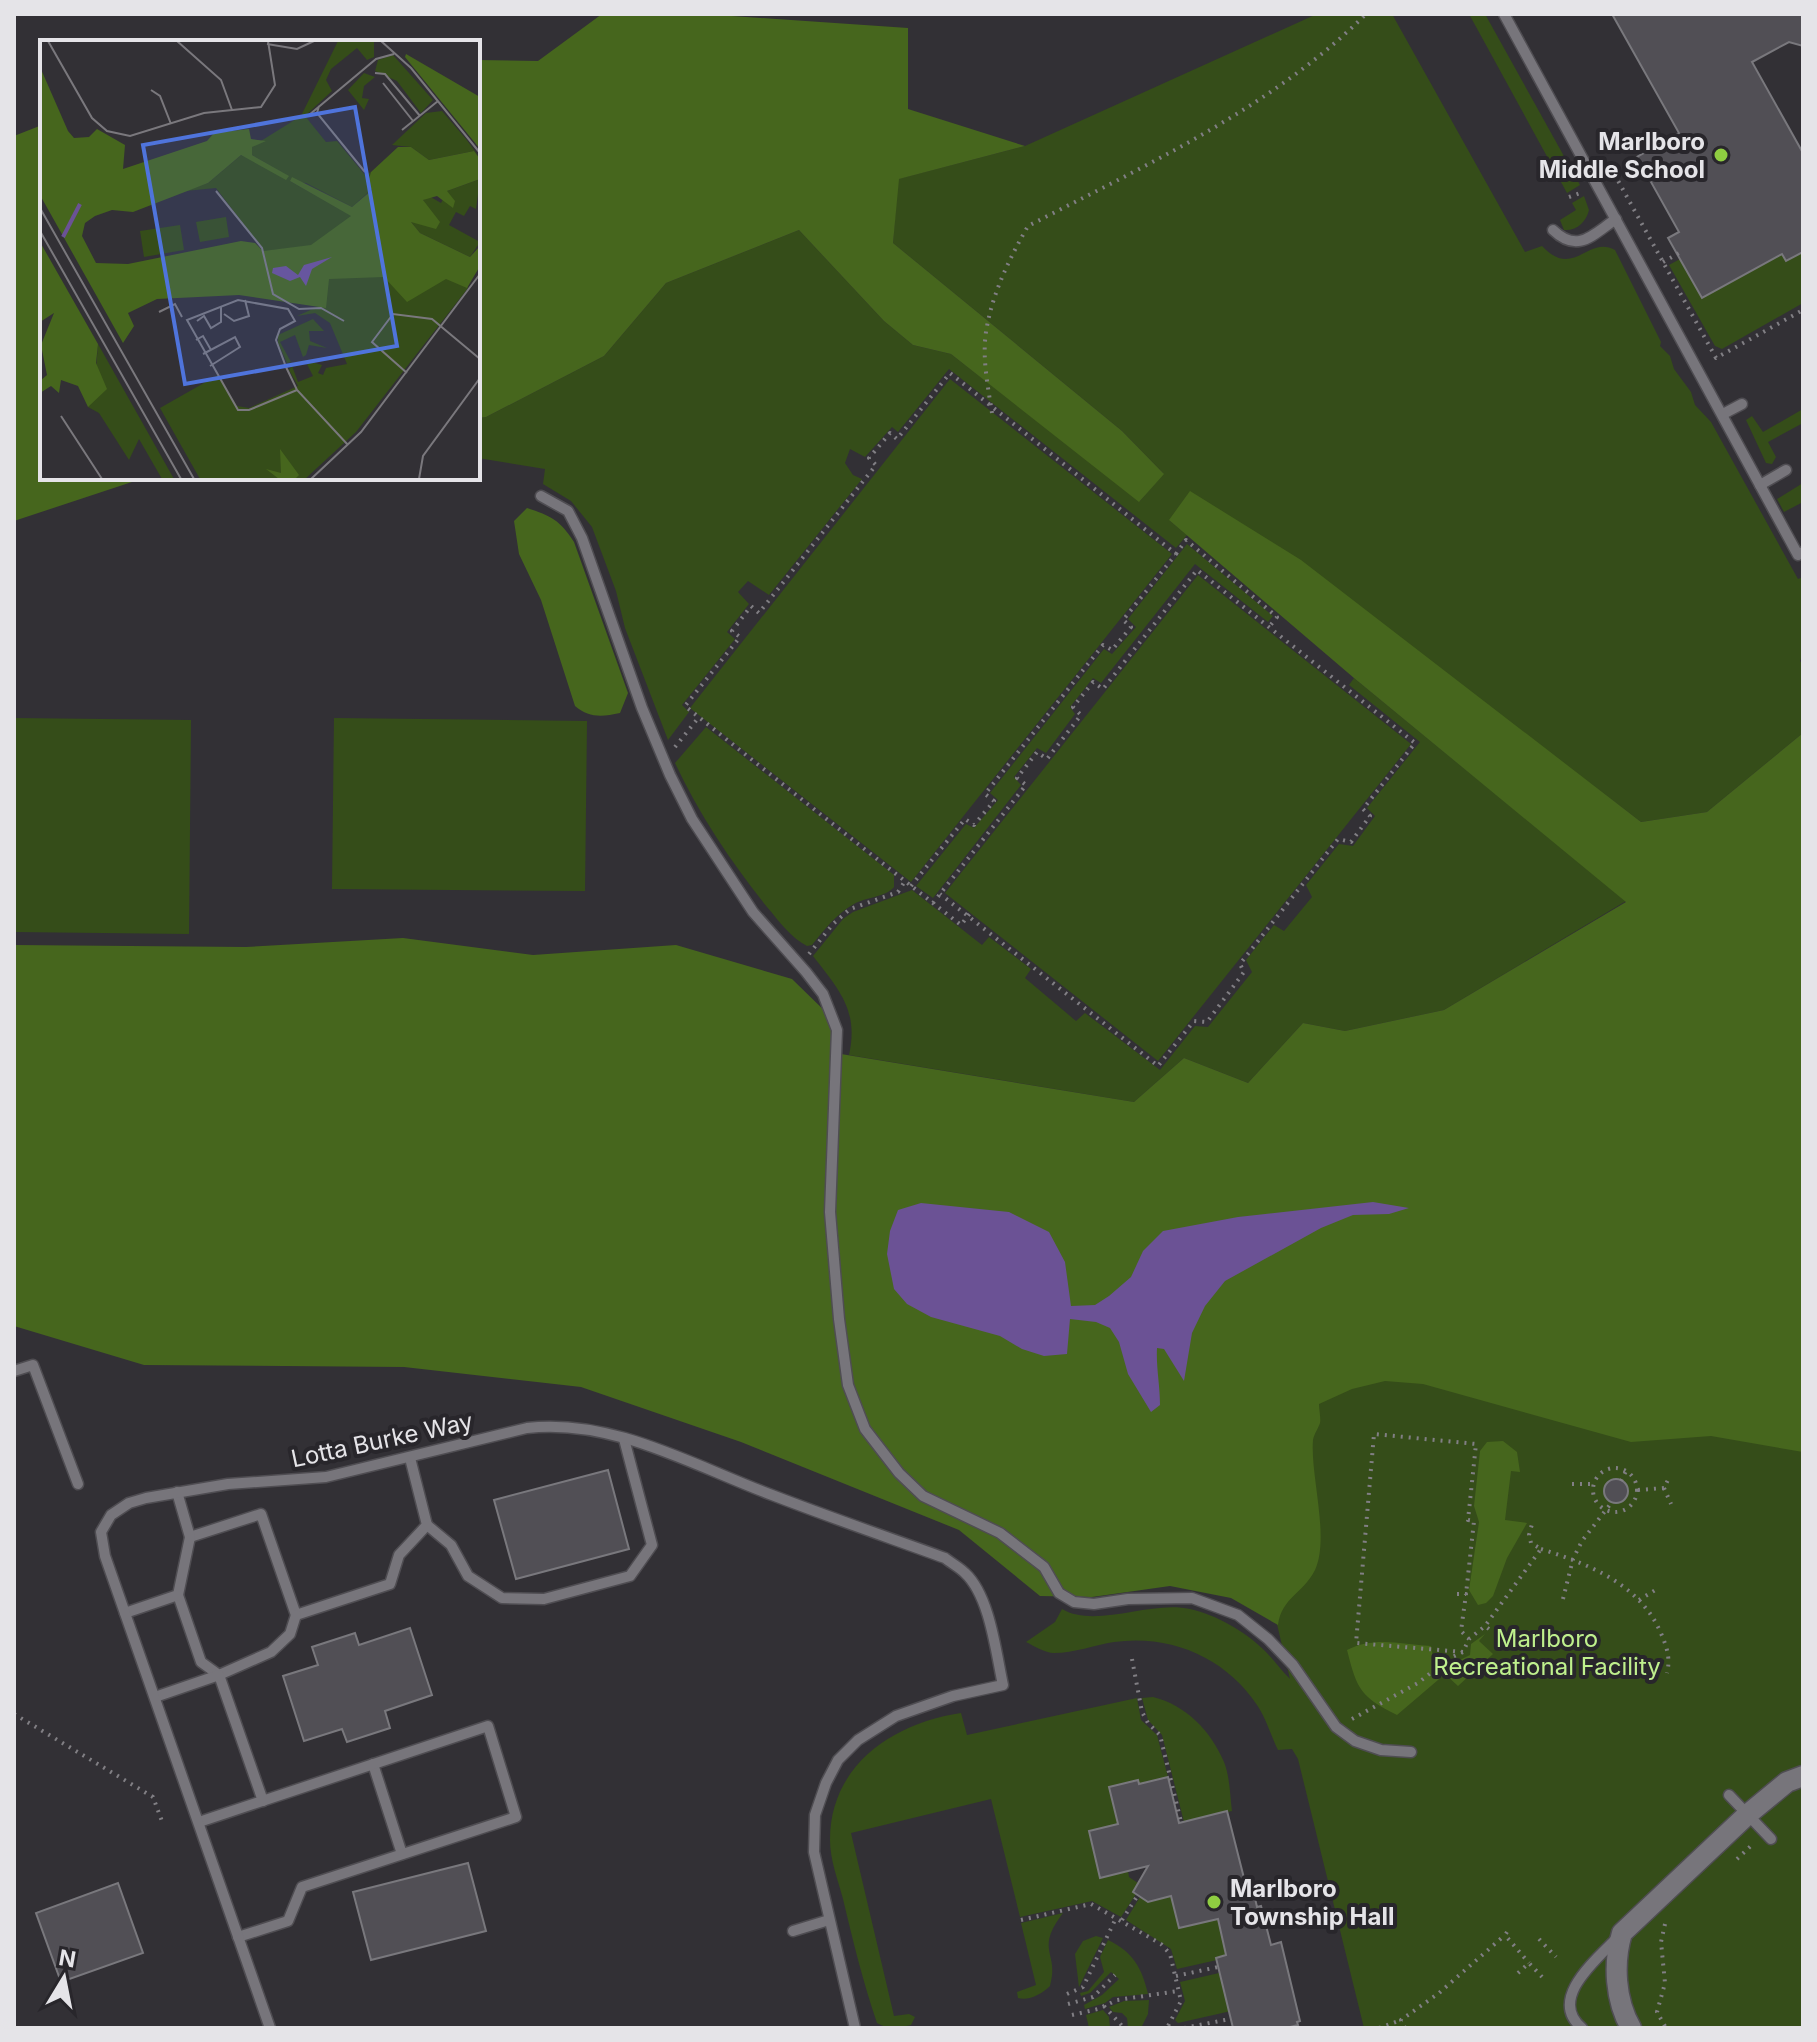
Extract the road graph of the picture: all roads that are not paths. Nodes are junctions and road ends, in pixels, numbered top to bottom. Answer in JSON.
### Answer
{"nodes":[{"id":1,"x":1504,"y":14,"type":"edge"},
{"id":2,"x":1616,"y":219,"type":"junction"},
{"id":3,"x":1553,"y":230,"type":"dead end"},
{"id":4,"x":1742,"y":404,"type":"dead end"},
{"id":5,"x":1723,"y":414,"type":"junction"},
{"id":6,"x":1786,"y":470,"type":"dead end"},
{"id":7,"x":1760,"y":485,"type":"junction"},
{"id":8,"x":541,"y":496,"type":"dead end"},
{"id":9,"x":1803,"y":552,"type":"edge"},
{"id":10,"x":14,"y":1371,"type":"edge"},
{"id":11,"x":624,"y":1439,"type":"junction"},
{"id":12,"x":410,"y":1458,"type":"junction"},
{"id":13,"x":78,"y":1484,"type":"dead end"},
{"id":14,"x":177,"y":1492,"type":"junction"},
{"id":15,"x":427,"y":1525,"type":"junction"},
{"id":16,"x":190,"y":1537,"type":"junction"},
{"id":17,"x":178,"y":1595,"type":"junction"},
{"id":18,"x":125,"y":1613,"type":"junction"},
{"id":19,"x":296,"y":1615,"type":"junction"},
{"id":20,"x":219,"y":1675,"type":"junction"},
{"id":21,"x":155,"y":1697,"type":"junction"},
{"id":22,"x":1411,"y":1752,"type":"dead end"},
{"id":23,"x":373,"y":1764,"type":"junction"},
{"id":24,"x":1803,"y":1776,"type":"edge"},
{"id":25,"x":1729,"y":1795,"type":"dead end"},
{"id":26,"x":263,"y":1801,"type":"junction"},
{"id":27,"x":1747,"y":1815,"type":"junction"},
{"id":28,"x":199,"y":1822,"type":"junction"},
{"id":29,"x":1768,"y":1836,"type":"road end"},
{"id":30,"x":402,"y":1854,"type":"junction"},
{"id":31,"x":829,"y":1920,"type":"junction"},
{"id":32,"x":793,"y":1931,"type":"dead end"},
{"id":33,"x":1622,"y":1933,"type":"junction"},
{"id":34,"x":238,"y":1937,"type":"junction"},
{"id":35,"x":270,"y":2028,"type":"edge"},
{"id":36,"x":855,"y":2028,"type":"edge"},
{"id":37,"x":1582,"y":2028,"type":"edge"},
{"id":38,"x":1631,"y":2028,"type":"edge"}],
"edges":[{"from":1,"to":2,"type":"lane"},
{"from":2,"to":3,"type":"lane"},
{"from":2,"to":5,"type":"lane"},
{"from":4,"to":5,"type":"lane"},
{"from":5,"to":7,"type":"lane"},
{"from":6,"to":7,"type":"lane"},
{"from":7,"to":9,"type":"lane"},
{"from":8,"to":22,"type":"lane"},
{"from":10,"to":13,"type":"lane"},
{"from":11,"to":12,"type":"lane","name":"Lotta Burke Way"},
{"from":11,"to":15,"type":"lane"},
{"from":11,"to":31,"type":"lane","name":"Lotta Burke Way"},
{"from":12,"to":14,"type":"lane","name":"Lotta Burke Way"},
{"from":12,"to":15,"type":"lane"},
{"from":14,"to":16,"type":"lane"},
{"from":14,"to":18,"type":"lane","name":"Lotta Burke Way"},
{"from":15,"to":19,"type":"lane"},
{"from":16,"to":17,"type":"lane"},
{"from":16,"to":19,"type":"lane"},
{"from":17,"to":18,"type":"lane"},
{"from":17,"to":20,"type":"lane"},
{"from":18,"to":21,"type":"lane","name":"Lotta Burke Way"},
{"from":19,"to":20,"type":"lane"},
{"from":20,"to":21,"type":"lane"},
{"from":20,"to":26,"type":"lane"},
{"from":21,"to":28,"type":"lane","name":"Lotta Burke Way"},
{"from":23,"to":26,"type":"lane"},
{"from":23,"to":30,"type":"lane"},
{"from":23,"to":30,"type":"lane"},
{"from":24,"to":27,"type":"street"},
{"from":25,"to":27,"type":"lane"},
{"from":26,"to":28,"type":"lane"},
{"from":27,"to":29,"type":"lane"},
{"from":27,"to":33,"type":"street"},
{"from":28,"to":34,"type":"lane","name":"Lotta Burke Way"},
{"from":30,"to":34,"type":"lane"},
{"from":31,"to":32,"type":"lane"},
{"from":31,"to":36,"type":"lane"},
{"from":33,"to":37,"type":"lane"},
{"from":33,"to":38,"type":"street"},
{"from":34,"to":35,"type":"lane","name":"Lotta Burke Way"}]}
